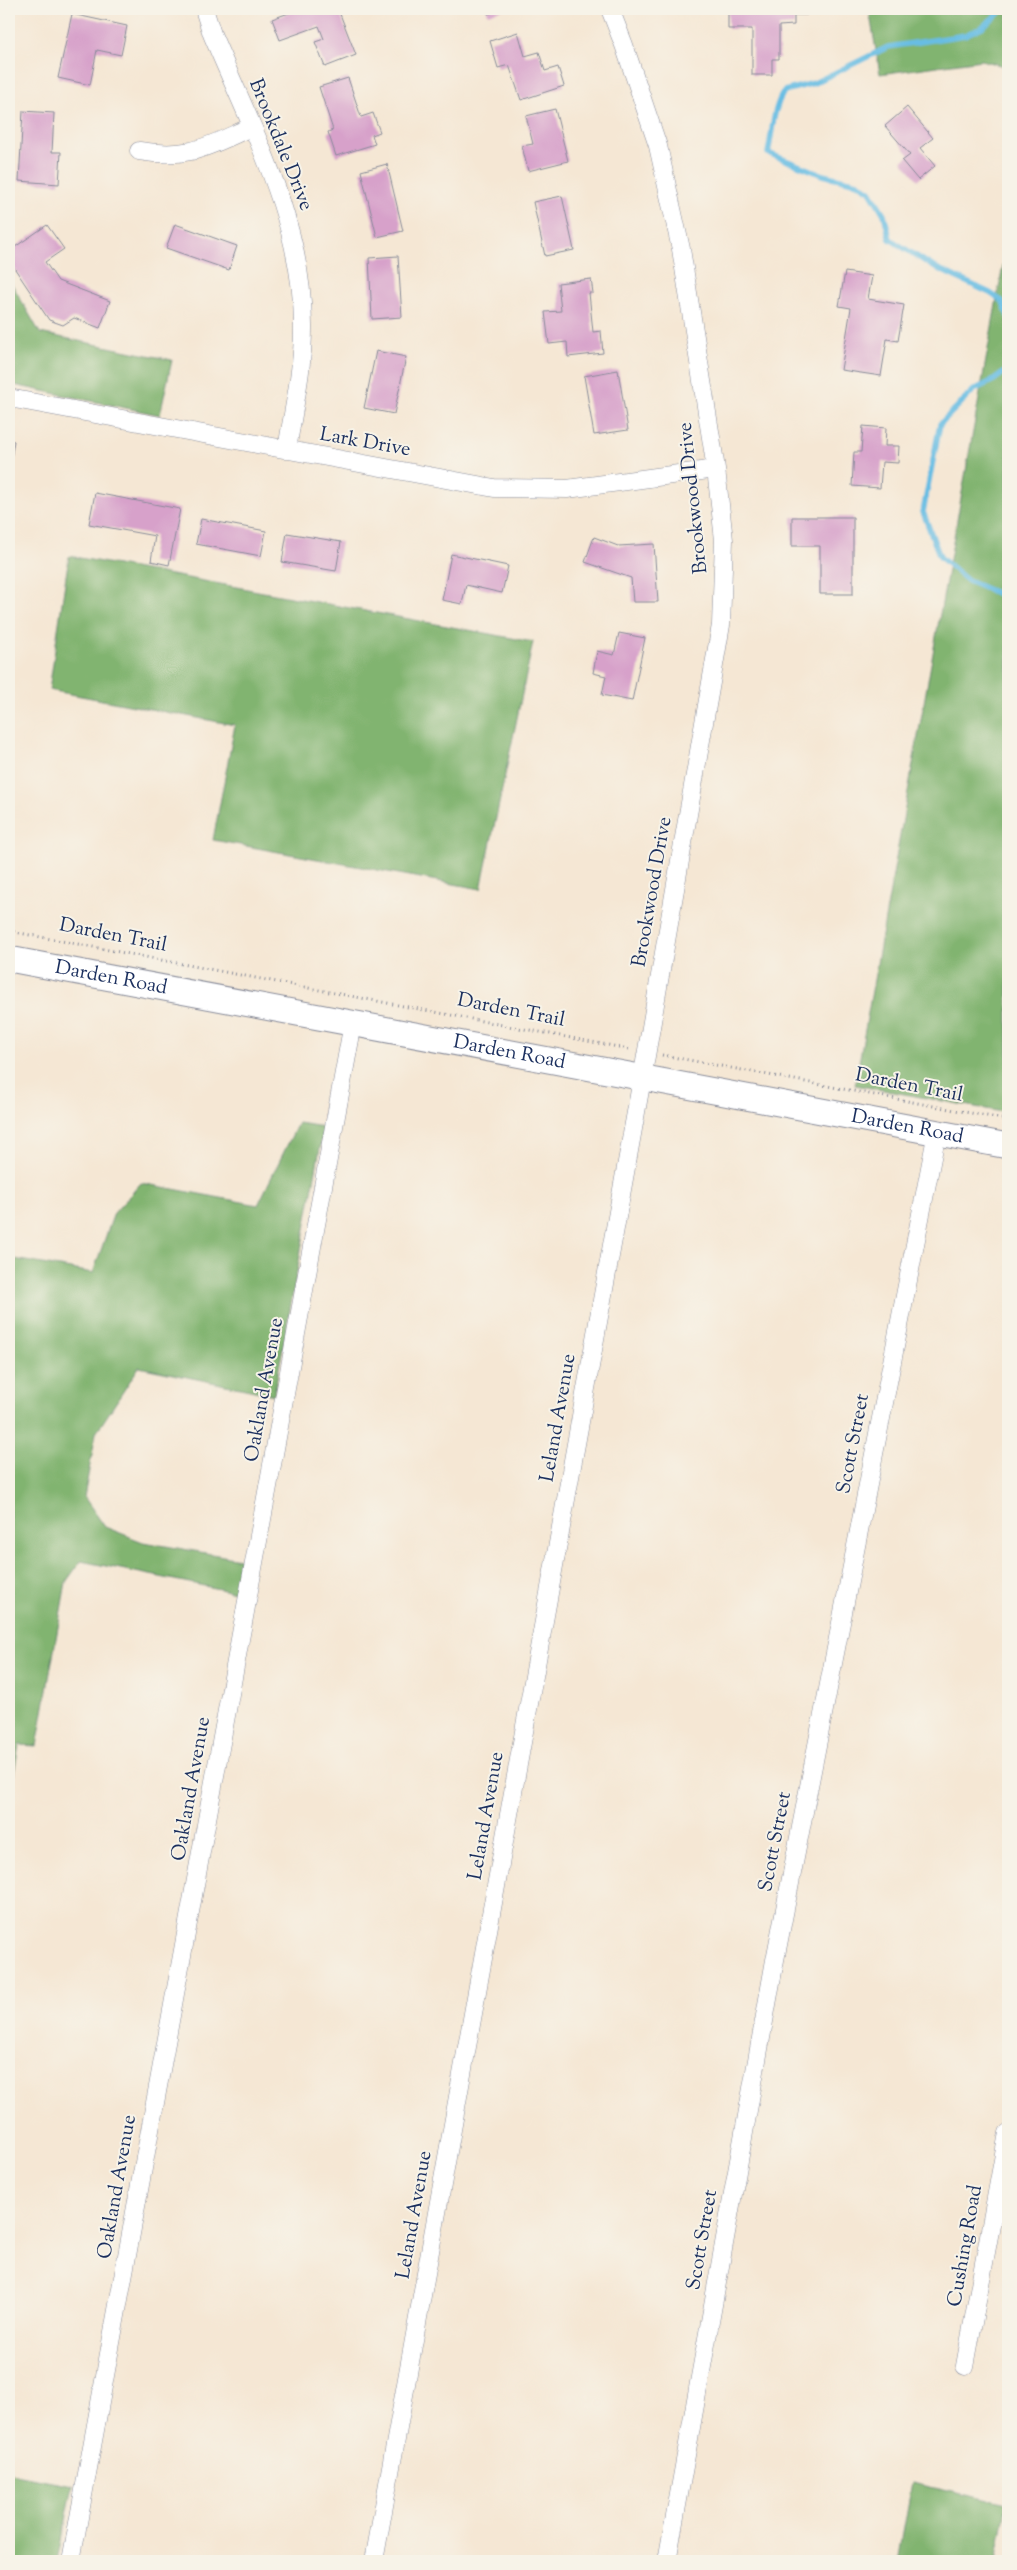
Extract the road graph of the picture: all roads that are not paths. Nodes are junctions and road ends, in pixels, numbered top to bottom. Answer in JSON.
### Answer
{"nodes":[{"id":1,"x":204,"y":9,"type":"edge"},
{"id":2,"x":610,"y":9,"type":"edge"},
{"id":3,"x":251,"y":127,"type":"junction"},
{"id":4,"x":139,"y":150,"type":"dead end"},
{"id":5,"x":9,"y":398,"type":"edge"},
{"id":6,"x":287,"y":450,"type":"junction"},
{"id":7,"x":716,"y":469,"type":"junction"},
{"id":8,"x":9,"y":959,"type":"edge"},
{"id":9,"x":354,"y":1024,"type":"junction"},
{"id":10,"x":642,"y":1078,"type":"junction"},
{"id":11,"x":937,"y":1132,"type":"junction"},
{"id":12,"x":1008,"y":1146,"type":"edge"},
{"id":13,"x":1008,"y":2133,"type":"edge"},
{"id":14,"x":965,"y":2366,"type":"dead end"},
{"id":15,"x":71,"y":2561,"type":"edge"},
{"id":16,"x":374,"y":2561,"type":"edge"},
{"id":17,"x":667,"y":2561,"type":"edge"}],
"edges":[{"from":1,"to":3,"type":"street","name":"Brookdale Drive"},
{"from":2,"to":7,"type":"street","name":"Brookwood Drive"},
{"from":3,"to":4,"type":"street"},
{"from":3,"to":6,"type":"street","name":"Brookdale Drive"},
{"from":5,"to":6,"type":"street","name":"Lark Drive"},
{"from":6,"to":7,"type":"street","name":"Lark Drive"},
{"from":7,"to":10,"type":"street","name":"Brookwood Drive"},
{"from":8,"to":9,"type":"street","name":"Darden Road"},
{"from":9,"to":10,"type":"street","name":"Darden Road"},
{"from":9,"to":15,"type":"street","name":"Oakland Avenue"},
{"from":10,"to":11,"type":"street","name":"Darden Road"},
{"from":10,"to":16,"type":"street","name":"Leland Avenue"},
{"from":11,"to":12,"type":"street","name":"Darden Road"},
{"from":11,"to":17,"type":"street","name":"Scott Street"},
{"from":13,"to":14,"type":"street","name":"Cushing Road"}]}
